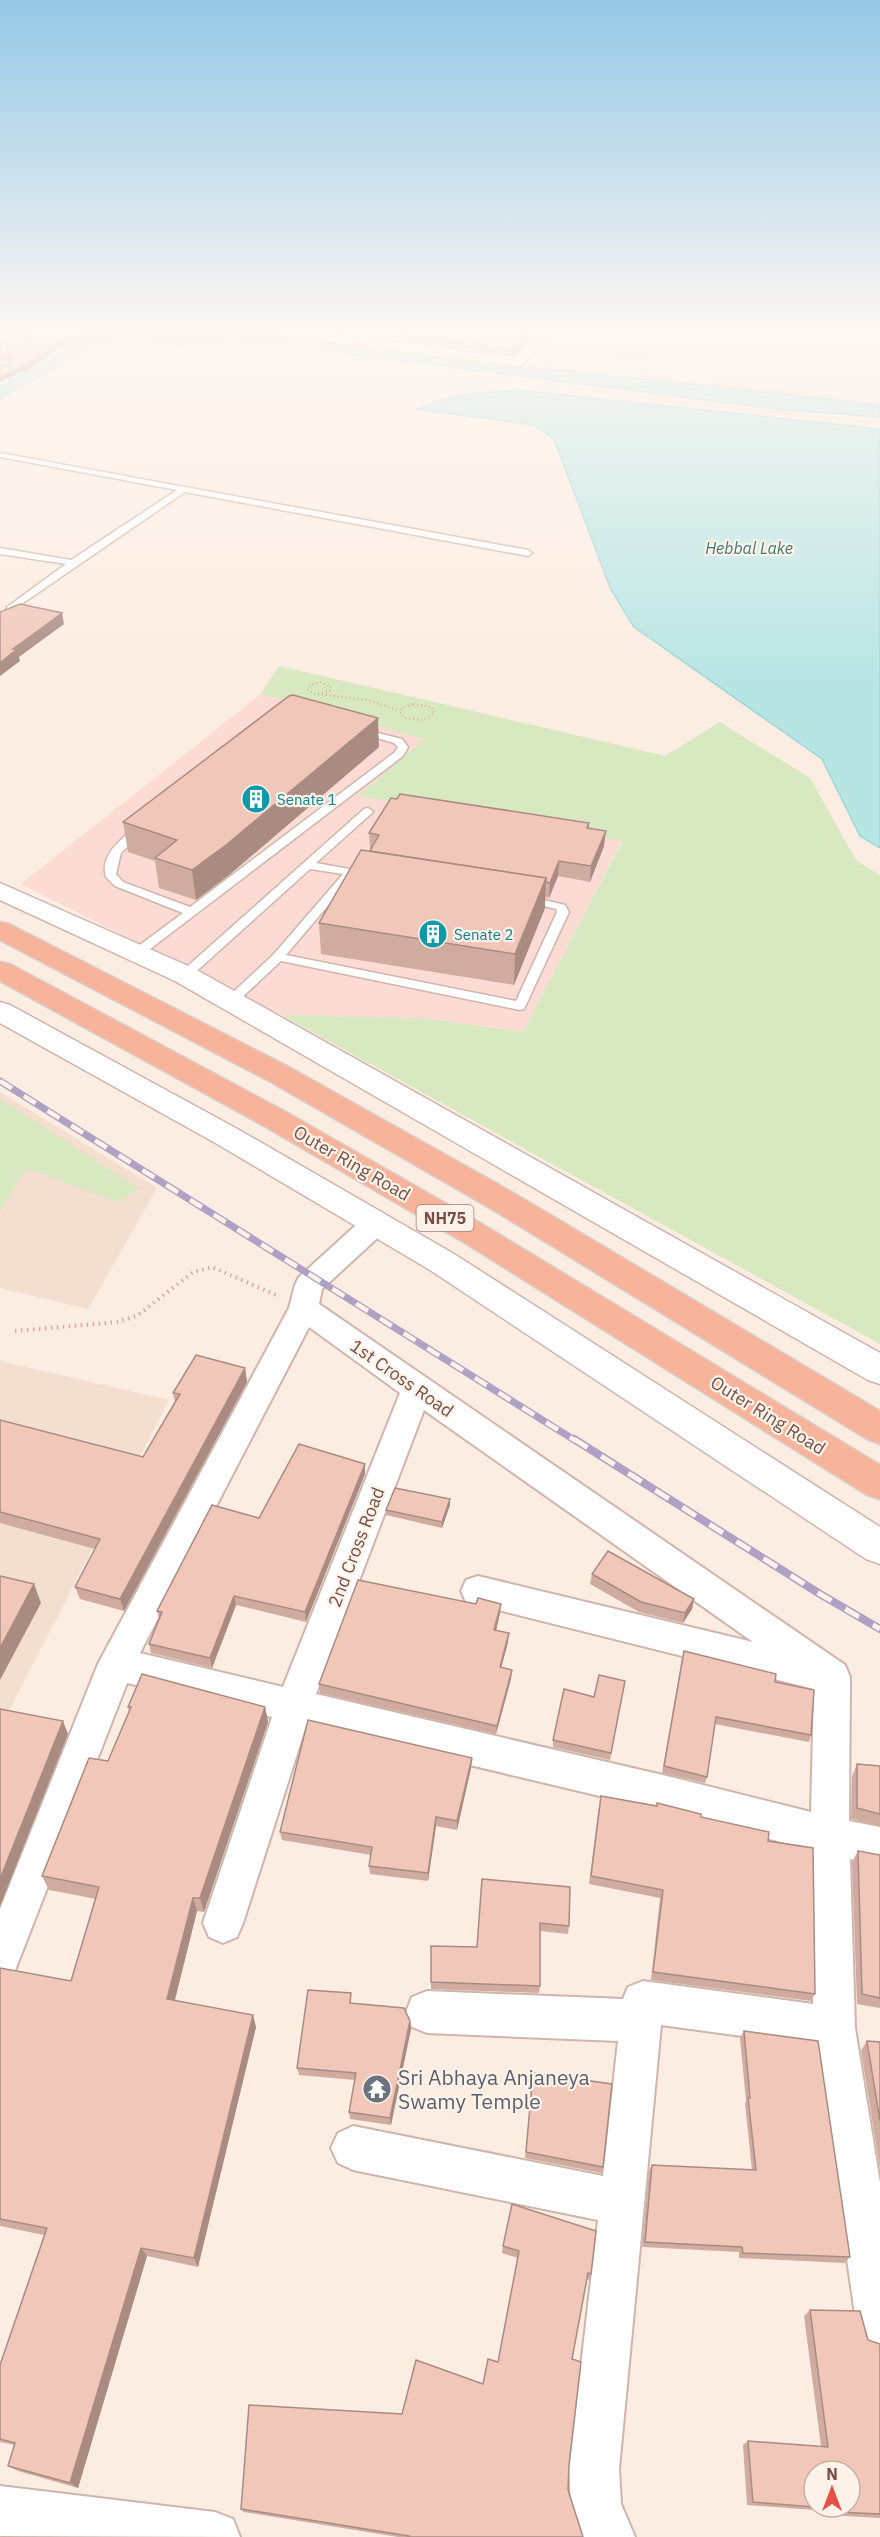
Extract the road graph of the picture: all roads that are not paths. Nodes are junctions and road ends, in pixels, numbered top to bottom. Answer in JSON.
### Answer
{"nodes":[{"id":1,"x":0,"y":455,"type":"edge"},
{"id":2,"x":184,"y":489,"type":"junction"},
{"id":3,"x":0,"y":551,"type":"edge"},
{"id":4,"x":528,"y":553,"type":"dead end"},
{"id":5,"x":73,"y":563,"type":"junction"},
{"id":6,"x":5,"y":612,"type":"edge"},
{"id":7,"x":343,"y":725,"type":"edge"},
{"id":8,"x":368,"y":811,"type":"dead end"},
{"id":9,"x":146,"y":824,"type":"edge"},
{"id":10,"x":307,"y":865,"type":"junction"},
{"id":11,"x":351,"y":872,"type":"junction"},
{"id":12,"x":374,"y":876,"type":"edge"},
{"id":13,"x":0,"y":891,"type":"edge"},
{"id":14,"x":509,"y":897,"type":"edge"},
{"id":15,"x":192,"y":912,"type":"junction"},
{"id":16,"x":0,"y":930,"type":"edge"},
{"id":17,"x":137,"y":953,"type":"junction"},
{"id":18,"x":278,"y":957,"type":"junction"},
{"id":19,"x":0,"y":970,"type":"edge"},
{"id":20,"x":185,"y":975,"type":"junction"},
{"id":21,"x":231,"y":1001,"type":"junction"},
{"id":22,"x":0,"y":1011,"type":"edge"},
{"id":23,"x":376,"y":1223,"type":"junction"},
{"id":24,"x":304,"y":1308,"type":"junction"},
{"id":25,"x":880,"y":1370,"type":"edge"},
{"id":26,"x":417,"y":1389,"type":"junction"},
{"id":27,"x":880,"y":1429,"type":"edge"},
{"id":28,"x":880,"y":1484,"type":"edge"},
{"id":29,"x":880,"y":1547,"type":"edge"},
{"id":30,"x":478,"y":1591,"type":"dead end"},
{"id":31,"x":116,"y":1664,"type":"junction"},
{"id":32,"x":832,"y":1677,"type":"junction"},
{"id":33,"x":294,"y":1705,"type":"junction"},
{"id":34,"x":830,"y":1836,"type":"junction"},
{"id":35,"x":880,"y":1846,"type":"edge"},
{"id":36,"x":223,"y":1923,"type":"dead end"},
{"id":37,"x":0,"y":1959,"type":"edge"},
{"id":38,"x":427,"y":2012,"type":"dead end"},
{"id":39,"x":641,"y":2021,"type":"junction"},
{"id":40,"x":834,"y":2028,"type":"junction"},
{"id":41,"x":353,"y":2148,"type":"dead end"},
{"id":42,"x":868,"y":2183,"type":"edge"},
{"id":43,"x":622,"y":2204,"type":"junction"},
{"id":44,"x":880,"y":2328,"type":"edge"},
{"id":45,"x":0,"y":2511,"type":"edge"},
{"id":46,"x":215,"y":2537,"type":"edge"},
{"id":47,"x":610,"y":2537,"type":"edge"}],
"edges":[{"from":1,"to":2,"type":"lane"},
{"from":2,"to":4,"type":"lane"},
{"from":2,"to":5,"type":"lane"},
{"from":3,"to":5,"type":"lane"},
{"from":5,"to":6,"type":"lane"},
{"from":7,"to":15,"type":"lane"},
{"from":8,"to":10,"type":"lane"},
{"from":9,"to":15,"type":"lane"},
{"from":10,"to":11,"type":"lane"},
{"from":10,"to":20,"type":"lane"},
{"from":11,"to":12,"type":"lane"},
{"from":11,"to":18,"type":"lane"},
{"from":13,"to":17,"type":"street"},
{"from":14,"to":18,"type":"lane"},
{"from":15,"to":17,"type":"lane"},
{"from":16,"to":27,"type":"highway","number":"NH75"},
{"from":17,"to":20,"type":"street"},
{"from":18,"to":21,"type":"lane"},
{"from":19,"to":28,"type":"highway","name":"Outer Ring Road","number":"NH75"},
{"from":20,"to":21,"type":"street"},
{"from":21,"to":25,"type":"street"},
{"from":22,"to":23,"type":"street"},
{"from":23,"to":24,"type":"street"},
{"from":23,"to":29,"type":"street"},
{"from":24,"to":26,"type":"street","name":"1st Cross Road"},
{"from":24,"to":31,"type":"street"},
{"from":26,"to":32,"type":"street","name":"1st Cross Road"},
{"from":26,"to":33,"type":"street","name":"2nd Cross Road"},
{"from":30,"to":32,"type":"street"},
{"from":31,"to":33,"type":"street"},
{"from":31,"to":37,"type":"street"},
{"from":32,"to":34,"type":"street"},
{"from":33,"to":34,"type":"street"},
{"from":33,"to":36,"type":"street","name":"2nd Cross Road"},
{"from":34,"to":35,"type":"street"},
{"from":34,"to":40,"type":"street"},
{"from":38,"to":39,"type":"street"},
{"from":39,"to":40,"type":"street"},
{"from":39,"to":43,"type":"street"},
{"from":40,"to":42,"type":"street"},
{"from":41,"to":43,"type":"street"},
{"from":42,"to":44,"type":"street"},
{"from":43,"to":47,"type":"street"},
{"from":45,"to":46,"type":"street"}]}
